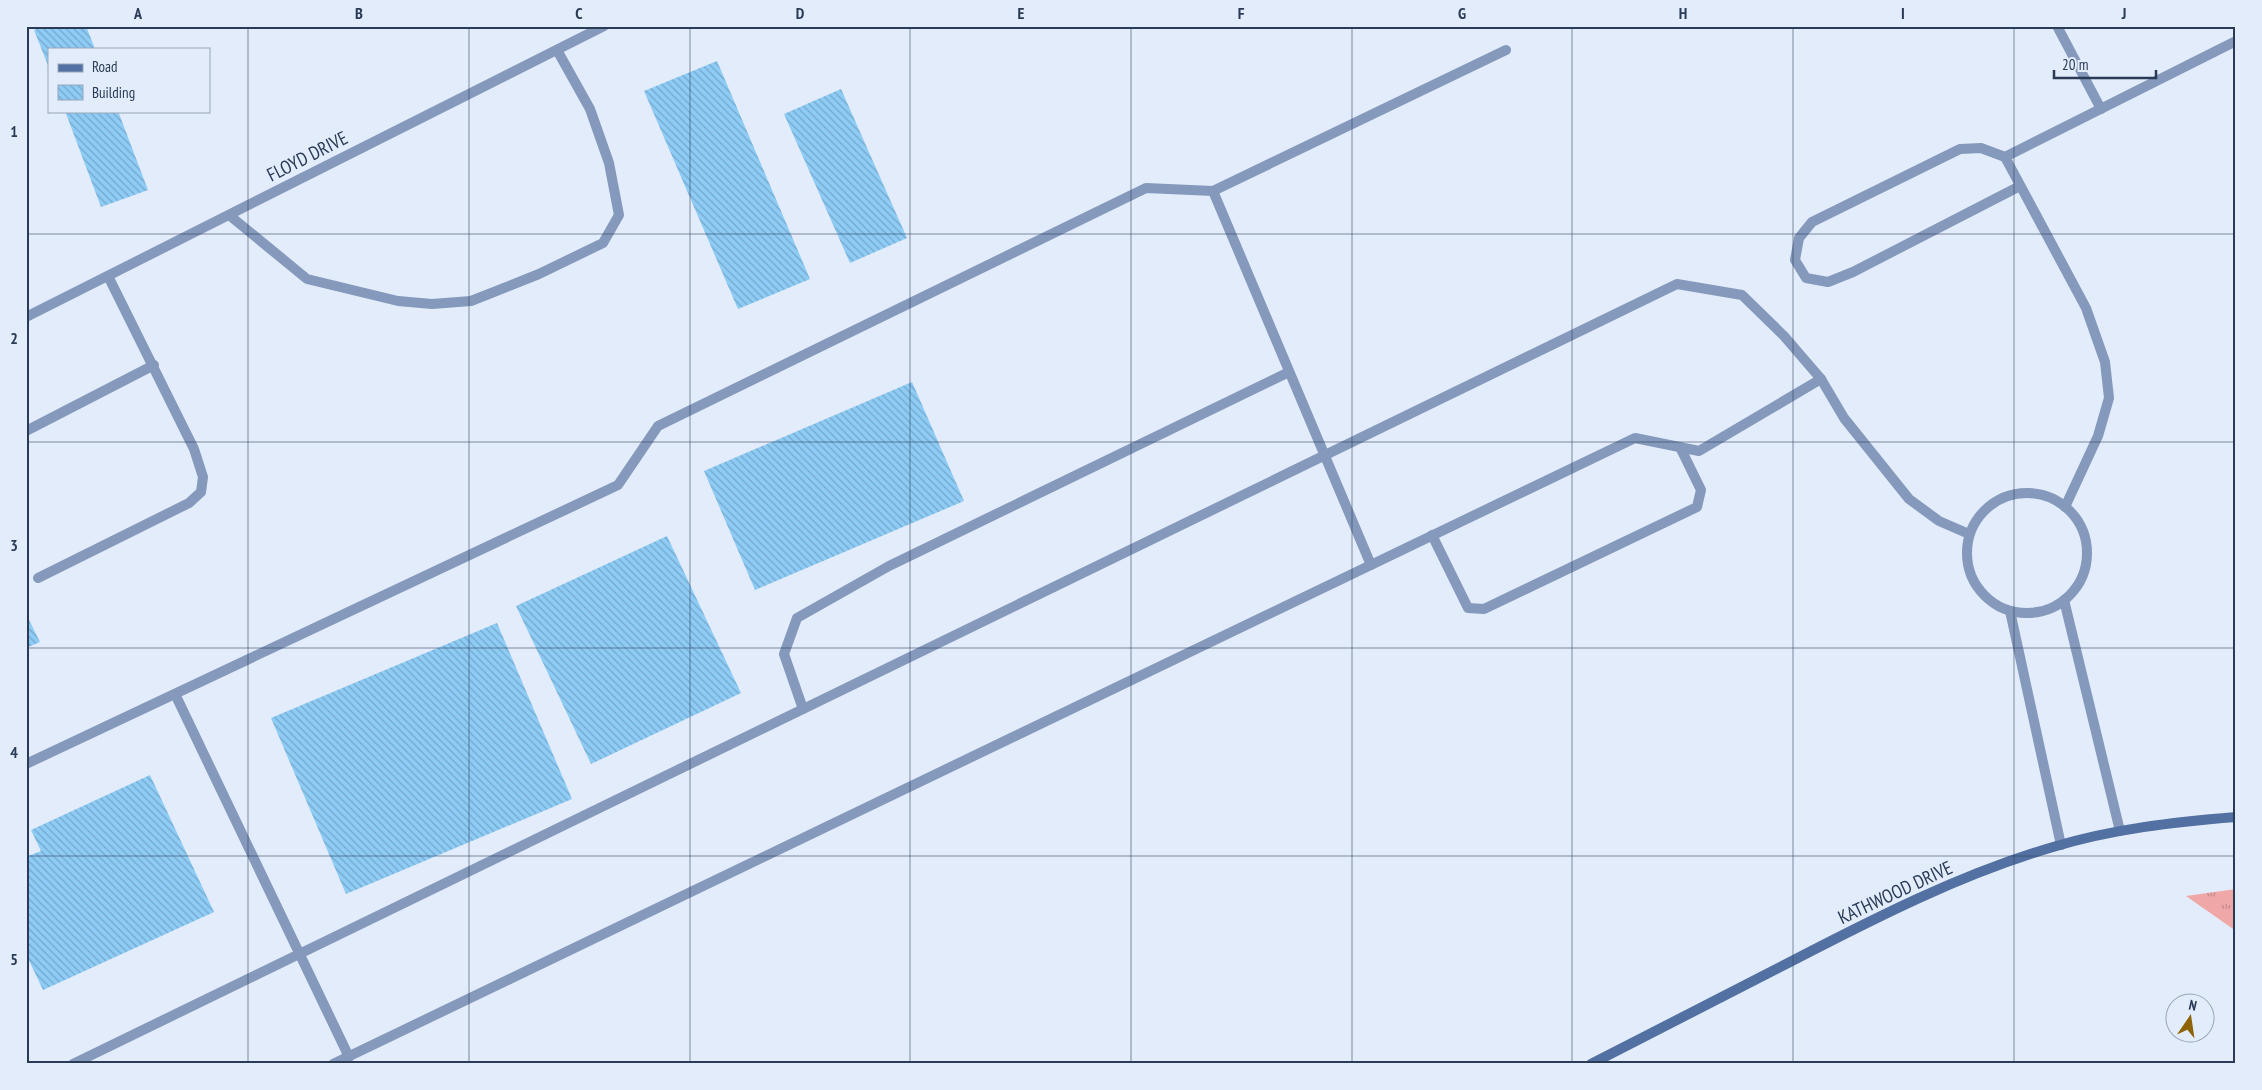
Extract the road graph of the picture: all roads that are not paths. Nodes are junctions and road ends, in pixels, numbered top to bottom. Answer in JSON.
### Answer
{"nodes":[{"id":1,"x":604,"y":26,"type":"edge"},
{"id":2,"x":2057,"y":26,"type":"edge"},
{"id":3,"x":2236,"y":42,"type":"edge"},
{"id":4,"x":556,"y":50,"type":"junction"},
{"id":5,"x":1506,"y":50,"type":"dead end"},
{"id":6,"x":2101,"y":109,"type":"junction"},
{"id":7,"x":2005,"y":157,"type":"junction"},
{"id":8,"x":2020,"y":186,"type":"junction"},
{"id":9,"x":1213,"y":191,"type":"junction"},
{"id":10,"x":229,"y":215,"type":"junction"},
{"id":11,"x":108,"y":276,"type":"junction"},
{"id":12,"x":26,"y":317,"type":"edge"},
{"id":13,"x":154,"y":365,"type":"junction"},
{"id":14,"x":1289,"y":372,"type":"junction"},
{"id":15,"x":1822,"y":379,"type":"junction"},
{"id":16,"x":26,"y":431,"type":"edge"},
{"id":17,"x":1680,"y":447,"type":"junction"},
{"id":18,"x":1325,"y":455,"type":"junction"},
{"id":19,"x":2066,"y":507,"type":"junction"},
{"id":20,"x":1969,"y":534,"type":"junction"},
{"id":21,"x":1432,"y":536,"type":"junction"},
{"id":22,"x":1371,"y":565,"type":"junction"},
{"id":23,"x":38,"y":578,"type":"dead end"},
{"id":24,"x":2064,"y":600,"type":"junction"},
{"id":25,"x":2010,"y":610,"type":"junction"},
{"id":26,"x":175,"y":694,"type":"junction"},
{"id":27,"x":803,"y":709,"type":"junction"},
{"id":28,"x":26,"y":764,"type":"edge"},
{"id":29,"x":2236,"y":817,"type":"edge"},
{"id":30,"x":2120,"y":832,"type":"junction"},
{"id":31,"x":2061,"y":845,"type":"junction"},
{"id":32,"x":298,"y":954,"type":"junction"},
{"id":33,"x":348,"y":1056,"type":"junction"},
{"id":34,"x":73,"y":1064,"type":"edge"},
{"id":35,"x":334,"y":1064,"type":"edge"},
{"id":36,"x":1591,"y":1064,"type":"edge"}],
"edges":[{"from":1,"to":4,"type":"street","name":"FLOYD DRIVE"},
{"from":2,"to":6,"type":"street"},
{"from":3,"to":6,"type":"street"},
{"from":4,"to":10,"type":"street","name":"FLOYD DRIVE"},
{"from":4,"to":10,"type":"street"},
{"from":5,"to":9,"type":"street"},
{"from":6,"to":7,"type":"street"},
{"from":7,"to":8,"type":"street"},
{"from":7,"to":8,"type":"street"},
{"from":8,"to":19,"type":"street"},
{"from":9,"to":14,"type":"street"},
{"from":9,"to":26,"type":"street"},
{"from":10,"to":11,"type":"street","name":"FLOYD DRIVE"},
{"from":11,"to":12,"type":"street","name":"FLOYD DRIVE"},
{"from":11,"to":13,"type":"street"},
{"from":13,"to":16,"type":"street"},
{"from":13,"to":23,"type":"street"},
{"from":14,"to":18,"type":"street"},
{"from":14,"to":27,"type":"street"},
{"from":15,"to":17,"type":"street"},
{"from":15,"to":18,"type":"street"},
{"from":15,"to":20,"type":"street"},
{"from":17,"to":21,"type":"street"},
{"from":17,"to":21,"type":"street"},
{"from":18,"to":22,"type":"street"},
{"from":18,"to":27,"type":"street"},
{"from":19,"to":20,"type":"street"},
{"from":19,"to":24,"type":"street"},
{"from":20,"to":25,"type":"street"},
{"from":21,"to":22,"type":"street"},
{"from":22,"to":33,"type":"street"},
{"from":24,"to":25,"type":"street"},
{"from":24,"to":30,"type":"street"},
{"from":25,"to":31,"type":"street"},
{"from":26,"to":28,"type":"street"},
{"from":26,"to":32,"type":"street"},
{"from":27,"to":32,"type":"street"},
{"from":29,"to":30,"type":"street","name":"KATHWOOD DRIVE"},
{"from":30,"to":31,"type":"street","name":"KATHWOOD DRIVE"},
{"from":31,"to":36,"type":"street","name":"KATHWOOD DRIVE"},
{"from":32,"to":33,"type":"street"},
{"from":32,"to":34,"type":"street"},
{"from":33,"to":35,"type":"street"}]}
